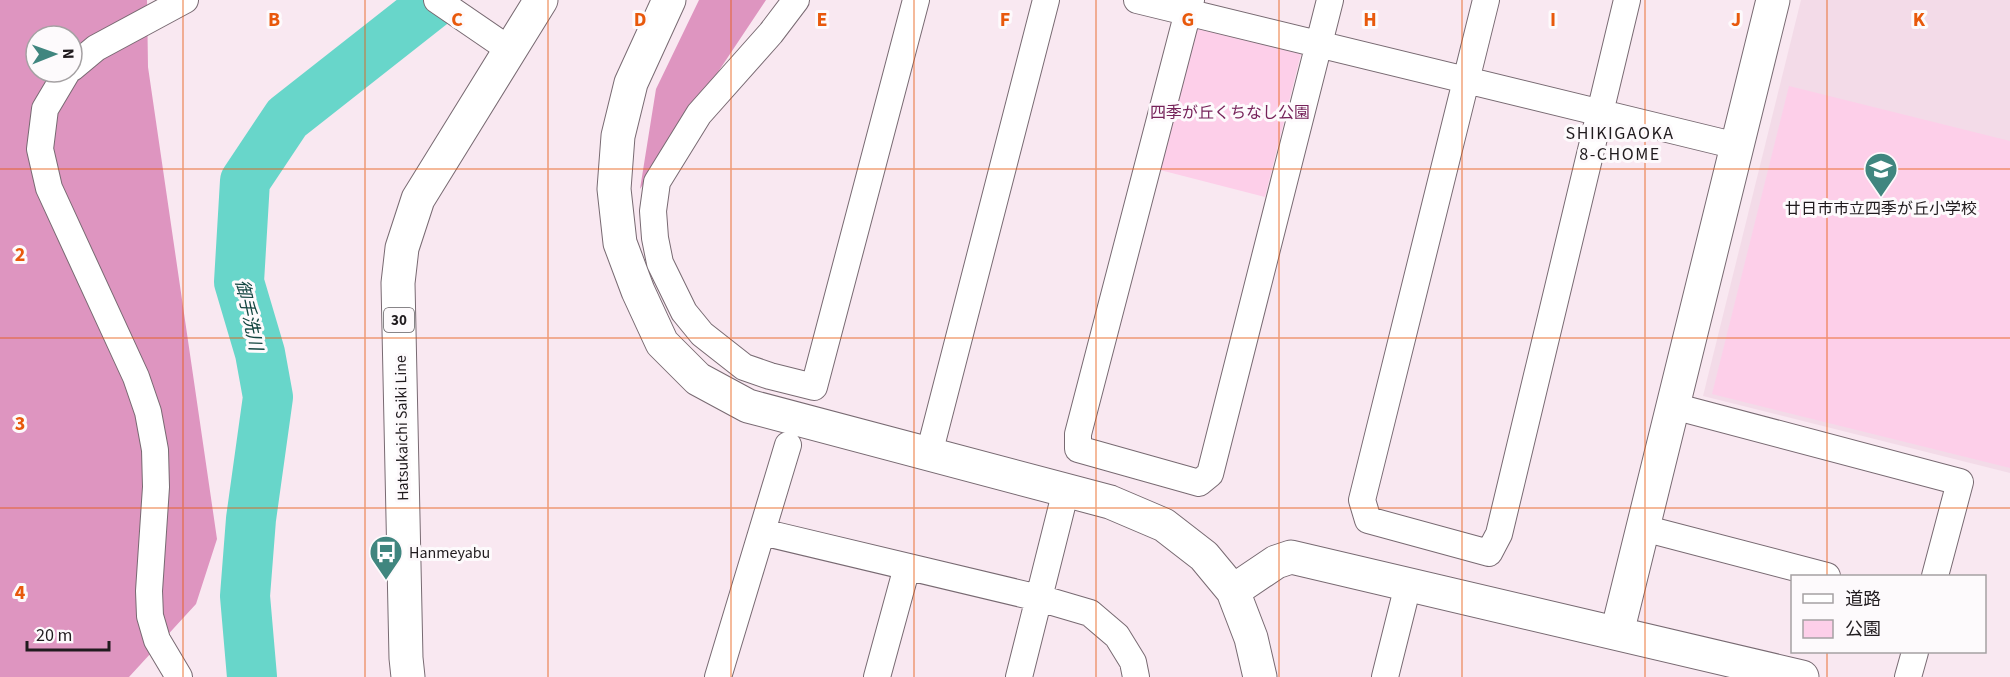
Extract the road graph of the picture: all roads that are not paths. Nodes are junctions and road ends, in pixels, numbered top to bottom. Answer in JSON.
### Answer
{"nodes":[{"id":1,"x":185,"y":0,"type":"edge"},
{"id":2,"x":437,"y":0,"type":"edge"},
{"id":3,"x":541,"y":0,"type":"edge"},
{"id":4,"x":669,"y":0,"type":"edge"},
{"id":5,"x":796,"y":0,"type":"edge"},
{"id":6,"x":916,"y":0,"type":"edge"},
{"id":7,"x":1046,"y":0,"type":"edge"},
{"id":8,"x":1137,"y":0,"type":"edge"},
{"id":9,"x":1330,"y":0,"type":"edge"},
{"id":10,"x":1486,"y":0,"type":"edge"},
{"id":11,"x":1627,"y":0,"type":"edge"},
{"id":12,"x":1773,"y":0,"type":"edge"},
{"id":13,"x":1189,"y":6,"type":"edge"},
{"id":14,"x":1319,"y":44,"type":"junction"},
{"id":15,"x":510,"y":50,"type":"junction"},
{"id":16,"x":84,"y":58,"type":"edge"},
{"id":17,"x":1466,"y":80,"type":"junction"},
{"id":18,"x":60,"y":84,"type":"edge"},
{"id":19,"x":1600,"y":113,"type":"junction"},
{"id":20,"x":1737,"y":146,"type":"junction"},
{"id":21,"x":1673,"y":406,"type":"junction"},
{"id":22,"x":788,"y":445,"type":"dead end"},
{"id":23,"x":929,"y":454,"type":"junction"},
{"id":24,"x":1066,"y":490,"type":"junction"},
{"id":25,"x":1643,"y":528,"type":"junction"},
{"id":26,"x":762,"y":532,"type":"junction"},
{"id":27,"x":908,"y":567,"type":"junction"},
{"id":28,"x":1823,"y":575,"type":"edge"},
{"id":29,"x":1935,"y":575,"type":"edge"},
{"id":30,"x":1233,"y":591,"type":"junction"},
{"id":31,"x":1039,"y":598,"type":"junction"},
{"id":32,"x":1404,"y":601,"type":"dead end"},
{"id":33,"x":1617,"y":633,"type":"junction"},
{"id":34,"x":1914,"y":653,"type":"edge"},
{"id":35,"x":179,"y":677,"type":"edge"},
{"id":36,"x":408,"y":677,"type":"edge"},
{"id":37,"x":718,"y":677,"type":"edge"},
{"id":38,"x":877,"y":677,"type":"edge"},
{"id":39,"x":1019,"y":677,"type":"edge"},
{"id":40,"x":1136,"y":677,"type":"edge"},
{"id":41,"x":1260,"y":677,"type":"edge"},
{"id":42,"x":1385,"y":677,"type":"edge"},
{"id":43,"x":1802,"y":677,"type":"edge"},
{"id":44,"x":1908,"y":677,"type":"edge"}],
"edges":[{"from":1,"to":16,"type":"street"},
{"from":2,"to":15,"type":"street"},
{"from":3,"to":15,"type":"street","name":"Hatsukaichi Saiki Line","number":"30"},
{"from":4,"to":23,"type":"street"},
{"from":5,"to":6,"type":"street"},
{"from":7,"to":23,"type":"street"},
{"from":8,"to":13,"type":"street"},
{"from":9,"to":14,"type":"street"},
{"from":10,"to":17,"type":"street"},
{"from":11,"to":19,"type":"street"},
{"from":12,"to":20,"type":"street"},
{"from":13,"to":14,"type":"street"},
{"from":13,"to":14,"type":"street"},
{"from":14,"to":17,"type":"street"},
{"from":15,"to":36,"type":"street","name":"Hatsukaichi Saiki Line","number":"30"},
{"from":17,"to":19,"type":"street"},
{"from":17,"to":19,"type":"street"},
{"from":18,"to":35,"type":"street"},
{"from":19,"to":20,"type":"street"},
{"from":20,"to":21,"type":"street"},
{"from":21,"to":25,"type":"street"},
{"from":21,"to":29,"type":"street"},
{"from":22,"to":26,"type":"street"},
{"from":23,"to":24,"type":"street"},
{"from":24,"to":30,"type":"street"},
{"from":24,"to":31,"type":"street"},
{"from":25,"to":28,"type":"street"},
{"from":25,"to":33,"type":"street"},
{"from":26,"to":27,"type":"street"},
{"from":26,"to":37,"type":"street"},
{"from":27,"to":31,"type":"street"},
{"from":27,"to":38,"type":"street"},
{"from":30,"to":33,"type":"street"},
{"from":30,"to":41,"type":"street"},
{"from":31,"to":39,"type":"street"},
{"from":31,"to":40,"type":"street"},
{"from":32,"to":42,"type":"street"},
{"from":33,"to":43,"type":"street"},
{"from":34,"to":44,"type":"street"}]}
